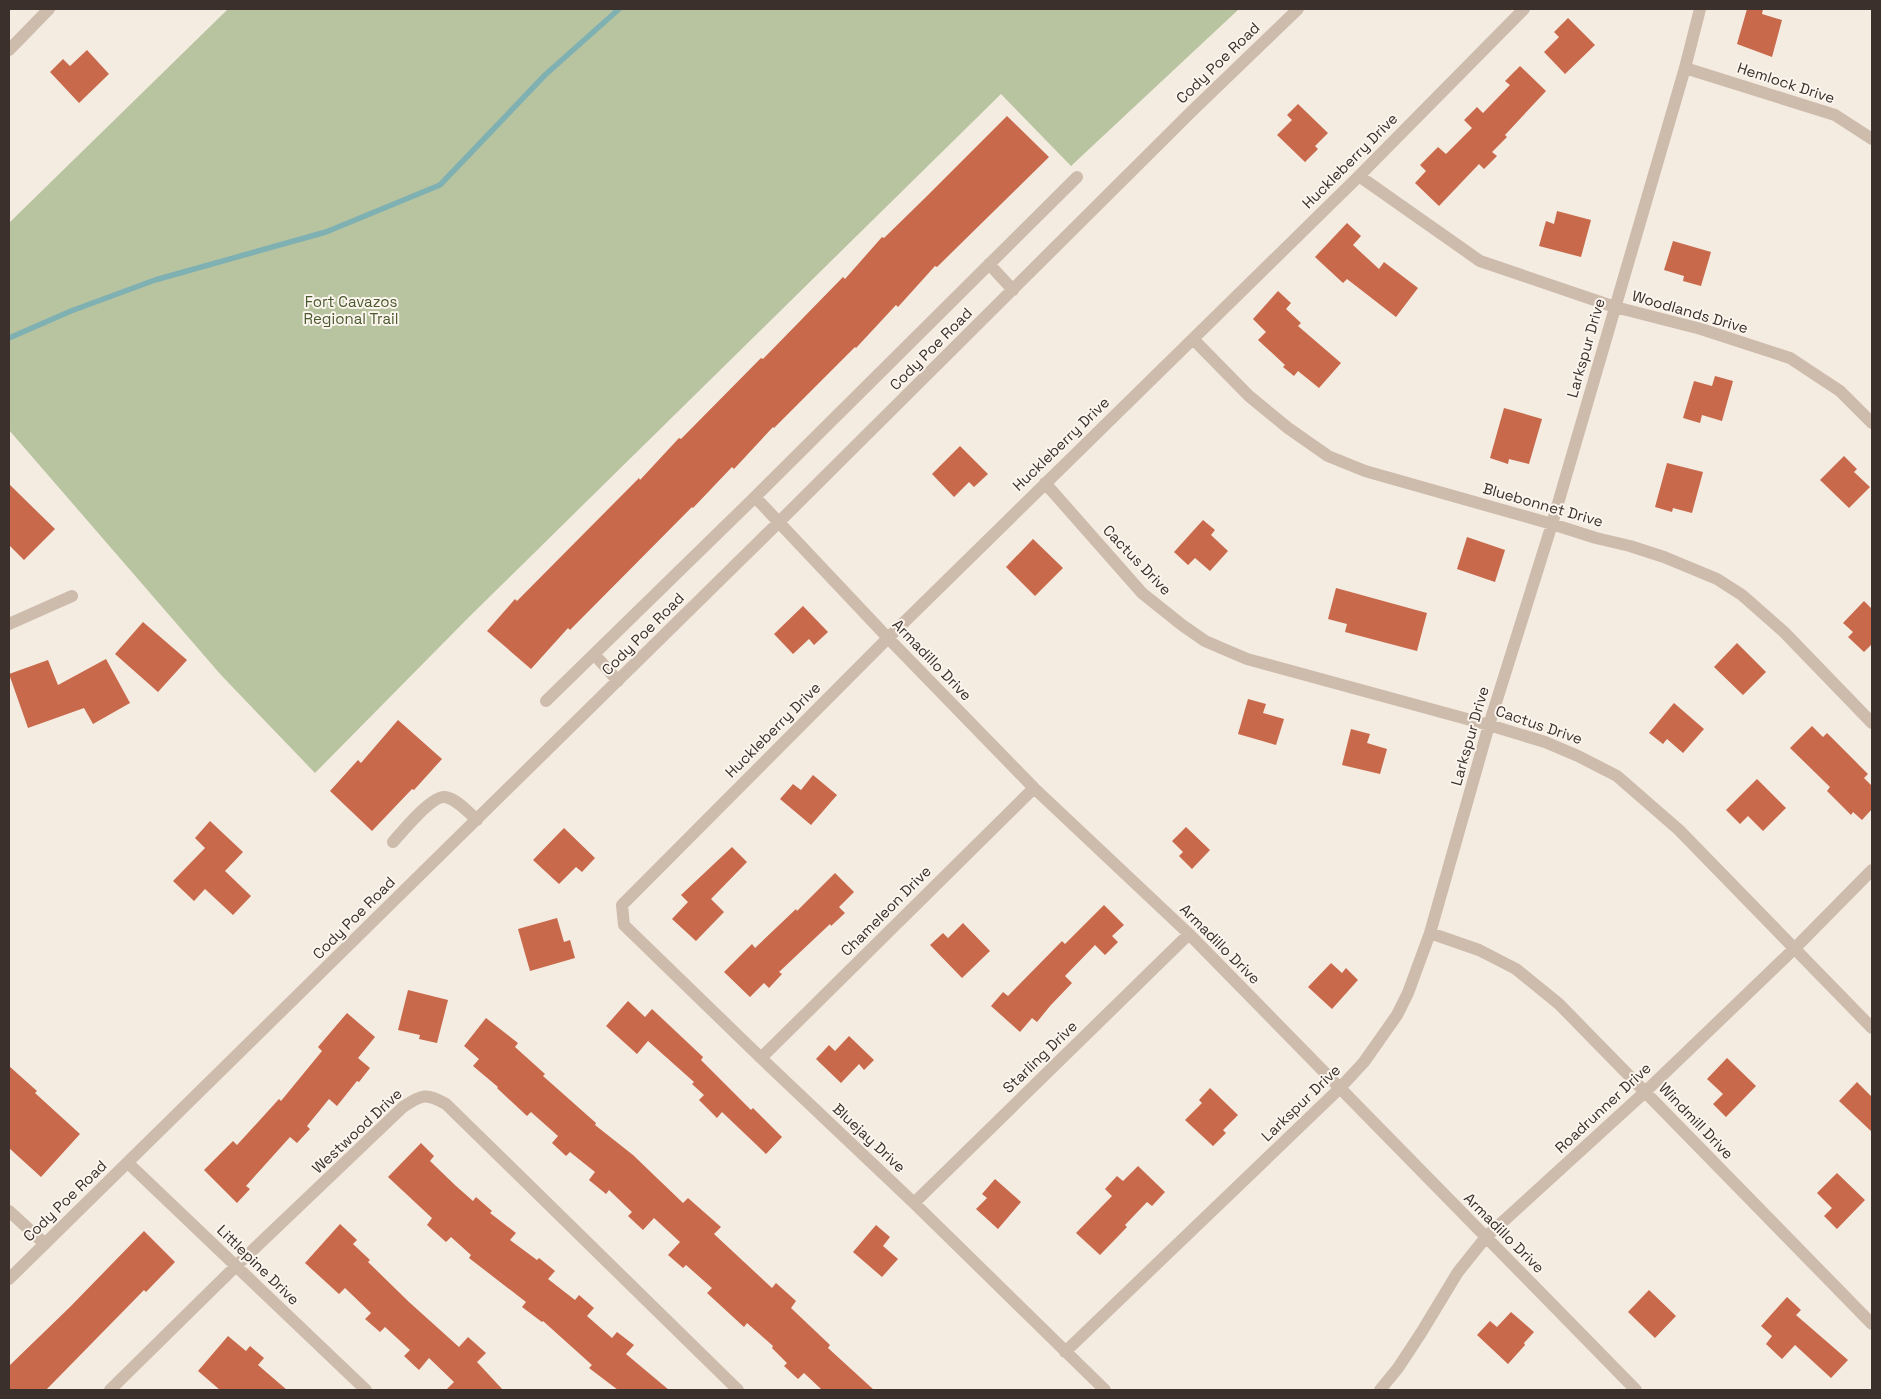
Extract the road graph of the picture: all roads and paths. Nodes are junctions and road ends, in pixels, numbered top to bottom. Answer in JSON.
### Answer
{"nodes":[{"id":1,"x":49,"y":9,"type":"edge"},
{"id":2,"x":1298,"y":9,"type":"edge"},
{"id":3,"x":1524,"y":9,"type":"edge"},
{"id":4,"x":1700,"y":9,"type":"edge"},
{"id":5,"x":9,"y":50,"type":"edge"},
{"id":6,"x":1685,"y":68,"type":"junction"},
{"id":7,"x":1872,"y":139,"type":"edge"},
{"id":8,"x":1359,"y":176,"type":"junction"},
{"id":9,"x":1077,"y":177,"type":"dead end"},
{"id":10,"x":990,"y":264,"type":"junction"},
{"id":11,"x":1013,"y":290,"type":"junction"},
{"id":12,"x":1615,"y":307,"type":"junction"},
{"id":13,"x":1193,"y":339,"type":"junction"},
{"id":14,"x":1872,"y":423,"type":"edge"},
{"id":15,"x":1045,"y":483,"type":"junction"},
{"id":16,"x":755,"y":497,"type":"junction"},
{"id":17,"x":779,"y":522,"type":"junction"},
{"id":18,"x":1552,"y":524,"type":"junction"},
{"id":19,"x":72,"y":596,"type":"dead end"},
{"id":20,"x":9,"y":624,"type":"edge"},
{"id":21,"x":888,"y":638,"type":"junction"},
{"id":22,"x":594,"y":654,"type":"junction"},
{"id":23,"x":618,"y":681,"type":"junction"},
{"id":24,"x":546,"y":701,"type":"dead end"},
{"id":25,"x":1872,"y":723,"type":"edge"},
{"id":26,"x":1489,"y":725,"type":"junction"},
{"id":27,"x":1034,"y":788,"type":"junction"},
{"id":28,"x":477,"y":820,"type":"junction"},
{"id":29,"x":393,"y":842,"type":"dead end"},
{"id":30,"x":1872,"y":870,"type":"edge"},
{"id":31,"x":622,"y":905,"type":"joint"},
{"id":32,"x":1430,"y":933,"type":"junction"},
{"id":33,"x":1189,"y":934,"type":"junction"},
{"id":34,"x":1794,"y":949,"type":"junction"},
{"id":35,"x":1872,"y":1028,"type":"edge"},
{"id":36,"x":761,"y":1058,"type":"junction"},
{"id":37,"x":1340,"y":1089,"type":"junction"},
{"id":38,"x":1645,"y":1092,"type":"junction"},
{"id":39,"x":128,"y":1163,"type":"junction"},
{"id":40,"x":914,"y":1203,"type":"junction"},
{"id":41,"x":9,"y":1210,"type":"edge"},
{"id":42,"x":1486,"y":1237,"type":"junction"},
{"id":43,"x":44,"y":1244,"type":"junction"},
{"id":44,"x":236,"y":1266,"type":"junction"},
{"id":45,"x":9,"y":1279,"type":"edge"},
{"id":46,"x":1872,"y":1324,"type":"edge"},
{"id":47,"x":1065,"y":1352,"type":"junction"},
{"id":48,"x":110,"y":1390,"type":"edge"},
{"id":49,"x":366,"y":1390,"type":"edge"},
{"id":50,"x":738,"y":1390,"type":"edge"},
{"id":51,"x":1105,"y":1390,"type":"edge"},
{"id":52,"x":1380,"y":1390,"type":"edge"},
{"id":53,"x":1636,"y":1390,"type":"edge"}],
"edges":[{"from":1,"to":5,"type":"street"},
{"from":2,"to":11,"type":"street","name":"Cody Poe Road"},
{"from":3,"to":8,"type":"street","name":"Huckleberry Drive"},
{"from":4,"to":6,"type":"street","name":"Larkspur Drive"},
{"from":6,"to":7,"type":"street","name":"Hemlock Drive"},
{"from":6,"to":12,"type":"street","name":"Larkspur Drive"},
{"from":8,"to":12,"type":"street","name":"Woodlands Drive"},
{"from":8,"to":13,"type":"street","name":"Huckleberry Drive"},
{"from":9,"to":10,"type":"street"},
{"from":10,"to":11,"type":"street"},
{"from":10,"to":16,"type":"street"},
{"from":11,"to":17,"type":"street","name":"Cody Poe Road"},
{"from":12,"to":14,"type":"street","name":"Woodlands Drive"},
{"from":12,"to":18,"type":"street","name":"Larkspur Drive"},
{"from":13,"to":15,"type":"street","name":"Huckleberry Drive"},
{"from":13,"to":18,"type":"street","name":"Bluebonnet Drive"},
{"from":15,"to":21,"type":"street","name":"Huckleberry Drive"},
{"from":15,"to":26,"type":"street","name":"Cactus Drive"},
{"from":16,"to":17,"type":"street","name":"Armadillo Drive"},
{"from":16,"to":22,"type":"street"},
{"from":17,"to":21,"type":"street","name":"Armadillo Drive"},
{"from":17,"to":23,"type":"street","name":"Cody Poe Road"},
{"from":18,"to":25,"type":"street","name":"Bluebonnet Drive"},
{"from":18,"to":26,"type":"street","name":"Larkspur Drive"},
{"from":19,"to":20,"type":"street"},
{"from":21,"to":27,"type":"street","name":"Armadillo Drive"},
{"from":21,"to":31,"type":"street","name":"Huckleberry Drive"},
{"from":22,"to":23,"type":"street"},
{"from":22,"to":24,"type":"street"},
{"from":23,"to":28,"type":"street","name":"Cody Poe Road"},
{"from":26,"to":32,"type":"street","name":"Larkspur Drive"},
{"from":26,"to":34,"type":"street","name":"Cactus Drive"},
{"from":27,"to":33,"type":"street","name":"Armadillo Drive"},
{"from":27,"to":36,"type":"street","name":"Chameleon Drive"},
{"from":28,"to":29,"type":"street"},
{"from":28,"to":39,"type":"street","name":"Cody Poe Road"},
{"from":30,"to":34,"type":"street","name":"Roadrunner Drive"},
{"from":31,"to":36,"type":"street","name":"Bluejay Drive"},
{"from":32,"to":37,"type":"street","name":"Larkspur Drive"},
{"from":32,"to":38,"type":"street","name":"Windmill Drive"},
{"from":33,"to":37,"type":"street","name":"Armadillo Drive"},
{"from":33,"to":40,"type":"street","name":"Starling Drive"},
{"from":34,"to":35,"type":"street","name":"Cactus Drive"},
{"from":34,"to":38,"type":"street","name":"Roadrunner Drive"},
{"from":36,"to":40,"type":"street","name":"Bluejay Drive"},
{"from":37,"to":42,"type":"street","name":"Armadillo Drive"},
{"from":37,"to":47,"type":"street","name":"Larkspur Drive"},
{"from":38,"to":42,"type":"street","name":"Roadrunner Drive"},
{"from":38,"to":46,"type":"street","name":"Windmill Drive"},
{"from":39,"to":43,"type":"street","name":"Cody Poe Road"},
{"from":39,"to":44,"type":"street","name":"Littlepine Drive"},
{"from":40,"to":47,"type":"street","name":"Bluejay Drive"},
{"from":41,"to":43,"type":"street"},
{"from":42,"to":52,"type":"street","name":"Roadrunner Drive"},
{"from":42,"to":53,"type":"street","name":"Armadillo Drive"},
{"from":43,"to":45,"type":"street","name":"Cody Poe Road"},
{"from":44,"to":48,"type":"street","name":"Westwood Drive"},
{"from":44,"to":49,"type":"street","name":"Littlepine Drive"},
{"from":44,"to":50,"type":"street","name":"Westwood Drive"},
{"from":47,"to":51,"type":"street","name":"Bluejay Drive"}]}
